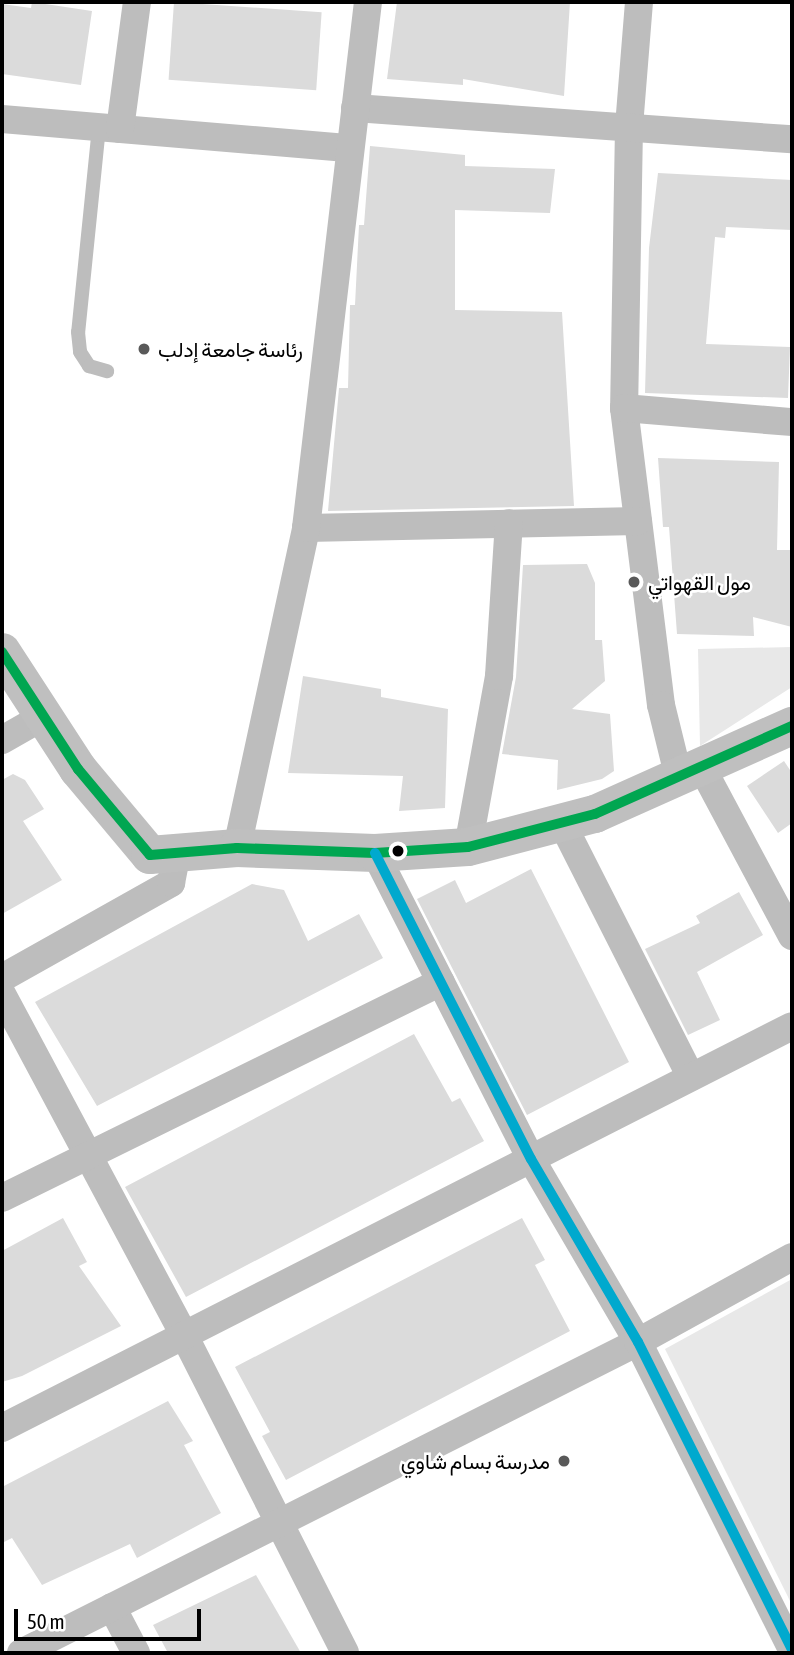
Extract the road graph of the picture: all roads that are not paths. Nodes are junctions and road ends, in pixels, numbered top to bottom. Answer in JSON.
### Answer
{"nodes":[{"id":1,"x":137,"y":2,"type":"edge"},
{"id":2,"x":368,"y":2,"type":"edge"},
{"id":3,"x":639,"y":2,"type":"edge"},
{"id":4,"x":355,"y":108,"type":"junction"},
{"id":5,"x":2,"y":119,"type":"edge"},
{"id":6,"x":629,"y":127,"type":"junction"},
{"id":7,"x":110,"y":128,"type":"junction"},
{"id":8,"x":792,"y":139,"type":"edge"},
{"id":9,"x":350,"y":148,"type":"junction"},
{"id":10,"x":107,"y":371,"type":"dead end"},
{"id":11,"x":624,"y":408,"type":"junction"},
{"id":12,"x":792,"y":422,"type":"edge"},
{"id":13,"x":638,"y":521,"type":"junction"},
{"id":14,"x":509,"y":523,"type":"junction"},
{"id":15,"x":306,"y":528,"type":"junction"},
{"id":16,"x":2,"y":652,"type":"edge"},
{"id":17,"x":44,"y":716,"type":"junction"},
{"id":18,"x":792,"y":726,"type":"edge"},
{"id":19,"x":2,"y":740,"type":"edge"},
{"id":20,"x":689,"y":769,"type":"junction"},
{"id":21,"x":561,"y":821,"type":"junction"},
{"id":22,"x":468,"y":847,"type":"junction"},
{"id":23,"x":237,"y":848,"type":"junction"},
{"id":24,"x":177,"y":853,"type":"junction"},
{"id":25,"x":375,"y":853,"type":"junction"},
{"id":26,"x":792,"y":936,"type":"edge"},
{"id":27,"x":2,"y":978,"type":"edge"},
{"id":28,"x":440,"y":982,"type":"junction"},
{"id":29,"x":2,"y":994,"type":"edge"},
{"id":30,"x":792,"y":1026,"type":"edge"},
{"id":31,"x":691,"y":1077,"type":"junction"},
{"id":32,"x":88,"y":1155,"type":"junction"},
{"id":33,"x":531,"y":1159,"type":"junction"},
{"id":34,"x":2,"y":1198,"type":"edge"},
{"id":35,"x":792,"y":1257,"type":"edge"},
{"id":36,"x":184,"y":1335,"type":"junction"},
{"id":37,"x":638,"y":1342,"type":"junction"},
{"id":38,"x":2,"y":1428,"type":"edge"},
{"id":39,"x":279,"y":1522,"type":"junction"},
{"id":40,"x":112,"y":1607,"type":"junction"},
{"id":41,"x":792,"y":1649,"type":"edge"},
{"id":42,"x":21,"y":1653,"type":"edge"},
{"id":43,"x":136,"y":1653,"type":"edge"},
{"id":44,"x":345,"y":1653,"type":"edge"}],
"edges":[{"from":1,"to":7,"type":"street"},
{"from":2,"to":4,"type":"street"},
{"from":3,"to":6,"type":"street"},
{"from":4,"to":6,"type":"street"},
{"from":4,"to":9,"type":"street"},
{"from":5,"to":7,"type":"street"},
{"from":6,"to":8,"type":"street"},
{"from":6,"to":11,"type":"street"},
{"from":7,"to":9,"type":"street"},
{"from":7,"to":10,"type":"lane"},
{"from":9,"to":15,"type":"street"},
{"from":11,"to":12,"type":"street"},
{"from":11,"to":13,"type":"street"},
{"from":13,"to":14,"type":"street"},
{"from":13,"to":20,"type":"street"},
{"from":14,"to":15,"type":"street"},
{"from":14,"to":22,"type":"street"},
{"from":15,"to":23,"type":"street"},
{"from":16,"to":17,"type":"street"},
{"from":17,"to":19,"type":"street"},
{"from":17,"to":24,"type":"street"},
{"from":18,"to":20,"type":"street"},
{"from":20,"to":21,"type":"street"},
{"from":20,"to":26,"type":"street"},
{"from":21,"to":22,"type":"street"},
{"from":21,"to":31,"type":"street"},
{"from":22,"to":25,"type":"street"},
{"from":23,"to":24,"type":"street"},
{"from":23,"to":25,"type":"street"},
{"from":24,"to":27,"type":"street"},
{"from":25,"to":28,"type":"street"},
{"from":28,"to":32,"type":"street"},
{"from":28,"to":33,"type":"street"},
{"from":29,"to":32,"type":"street"},
{"from":30,"to":31,"type":"street"},
{"from":31,"to":33,"type":"street"},
{"from":32,"to":34,"type":"street"},
{"from":32,"to":36,"type":"street"},
{"from":33,"to":36,"type":"street"},
{"from":33,"to":37,"type":"street"},
{"from":35,"to":37,"type":"street"},
{"from":36,"to":38,"type":"street"},
{"from":36,"to":39,"type":"street"},
{"from":37,"to":39,"type":"street"},
{"from":37,"to":41,"type":"street"},
{"from":39,"to":40,"type":"street"},
{"from":39,"to":44,"type":"street"},
{"from":40,"to":42,"type":"street"},
{"from":40,"to":43,"type":"street"}]}
